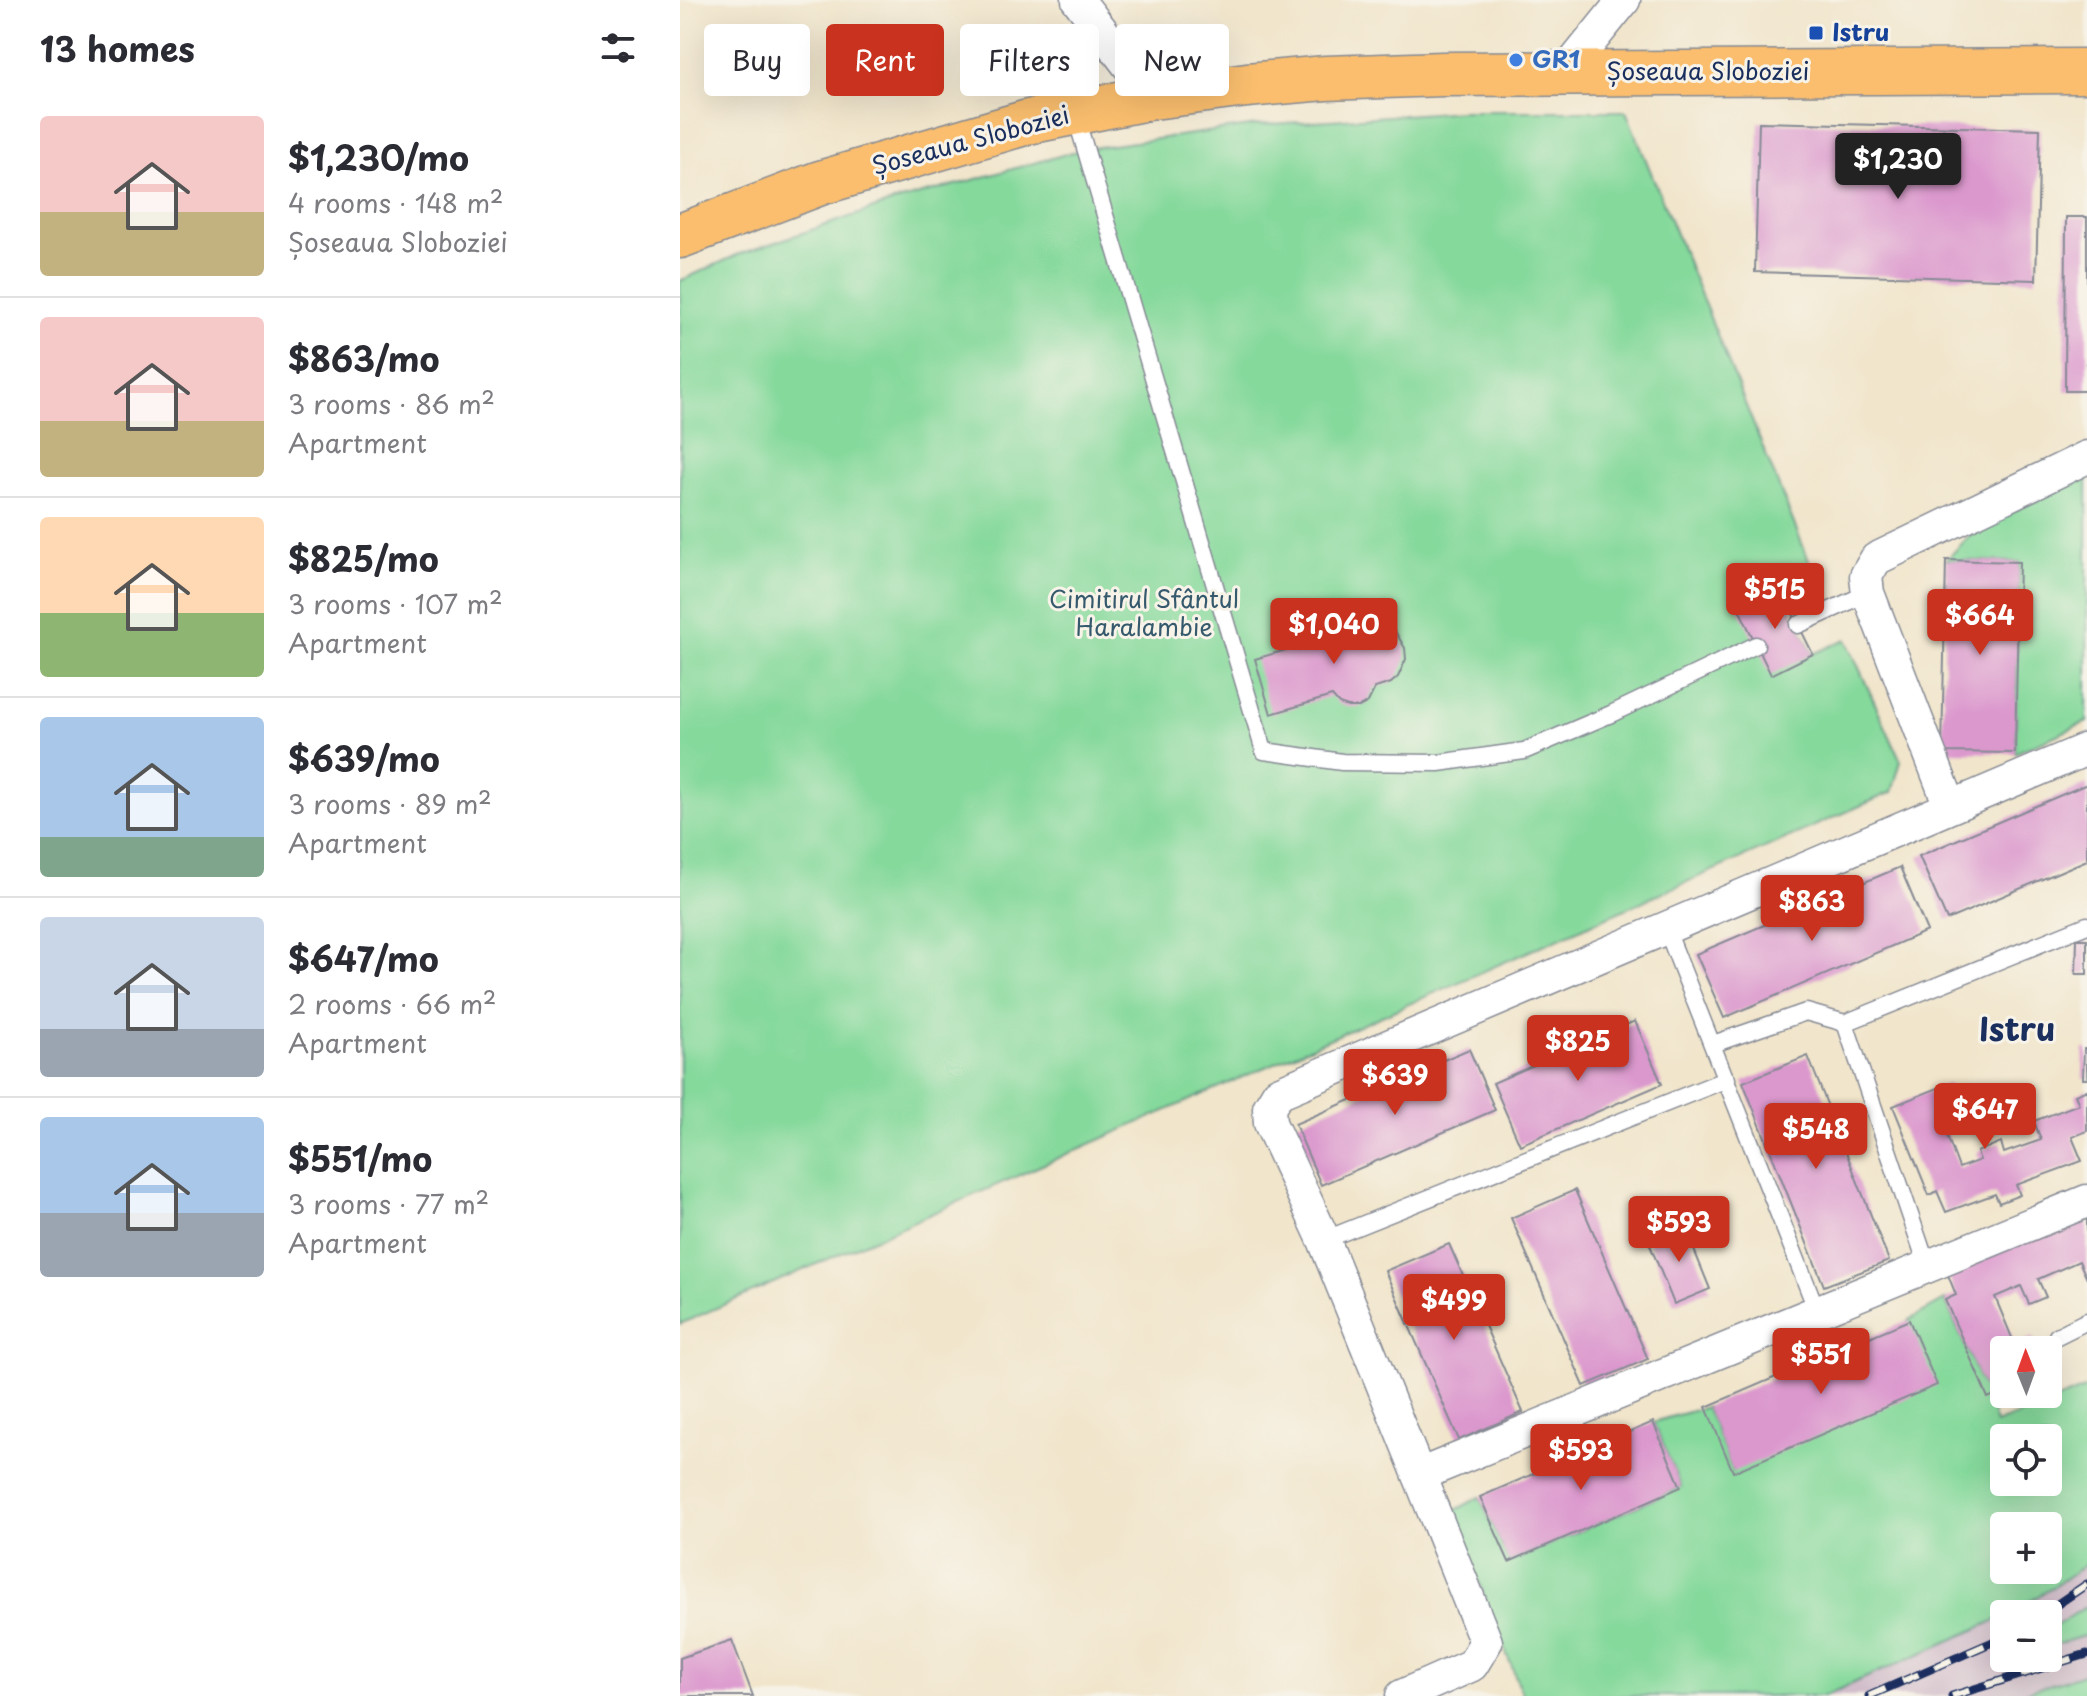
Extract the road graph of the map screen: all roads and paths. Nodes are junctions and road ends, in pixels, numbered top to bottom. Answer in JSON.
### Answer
{"nodes":[{"id":1,"x":1078,"y":0,"type":"edge"},
{"id":2,"x":1624,"y":0,"type":"edge"},
{"id":3,"x":2087,"y":71,"type":"edge"},
{"id":4,"x":1565,"y":73,"type":"junction"},
{"id":5,"x":1153,"y":97,"type":"junction"},
{"id":6,"x":1074,"y":112,"type":"junction"},
{"id":7,"x":680,"y":236,"type":"edge"},
{"id":8,"x":2087,"y":457,"type":"edge"},
{"id":9,"x":1868,"y":593,"type":"junction"},
{"id":10,"x":1798,"y":625,"type":"dead end"},
{"id":11,"x":1756,"y":645,"type":"dead end"},
{"id":12,"x":2087,"y":749,"type":"edge"},
{"id":13,"x":1950,"y":806,"type":"junction"},
{"id":14,"x":2087,"y":925,"type":"edge"},
{"id":15,"x":1666,"y":928,"type":"junction"},
{"id":16,"x":1845,"y":1023,"type":"junction"},
{"id":17,"x":1713,"y":1044,"type":"junction"},
{"id":18,"x":1727,"y":1079,"type":"junction"},
{"id":19,"x":2087,"y":1201,"type":"edge"},
{"id":20,"x":1324,"y":1240,"type":"junction"},
{"id":21,"x":1927,"y":1265,"type":"junction"},
{"id":22,"x":1817,"y":1311,"type":"junction"},
{"id":23,"x":2087,"y":1321,"type":"edge"},
{"id":24,"x":2057,"y":1336,"type":"dead end"},
{"id":25,"x":1419,"y":1475,"type":"junction"},
{"id":26,"x":1402,"y":1696,"type":"edge"}],
"edges":[{"from":1,"to":5,"type":"street"},
{"from":2,"to":4,"type":"street"},
{"from":3,"to":4,"type":"main road","name":"Șoseaua Sloboziei"},
{"from":4,"to":5,"type":"main road","name":"Șoseaua Sloboziei"},
{"from":5,"to":6,"type":"main road","name":"Șoseaua Sloboziei"},
{"from":6,"to":7,"type":"main road","name":"Șoseaua Sloboziei"},
{"from":6,"to":11,"type":"lane"},
{"from":8,"to":9,"type":"street"},
{"from":9,"to":10,"type":"lane"},
{"from":9,"to":13,"type":"street"},
{"from":12,"to":13,"type":"street"},
{"from":13,"to":15,"type":"street"},
{"from":14,"to":16,"type":"lane"},
{"from":15,"to":17,"type":"lane"},
{"from":15,"to":20,"type":"street"},
{"from":16,"to":17,"type":"lane"},
{"from":16,"to":21,"type":"lane"},
{"from":17,"to":18,"type":"lane"},
{"from":18,"to":20,"type":"lane"},
{"from":18,"to":22,"type":"lane"},
{"from":19,"to":21,"type":"street"},
{"from":20,"to":25,"type":"street"},
{"from":21,"to":22,"type":"street"},
{"from":22,"to":25,"type":"street"},
{"from":23,"to":24,"type":"lane"},
{"from":25,"to":26,"type":"street"}]}
